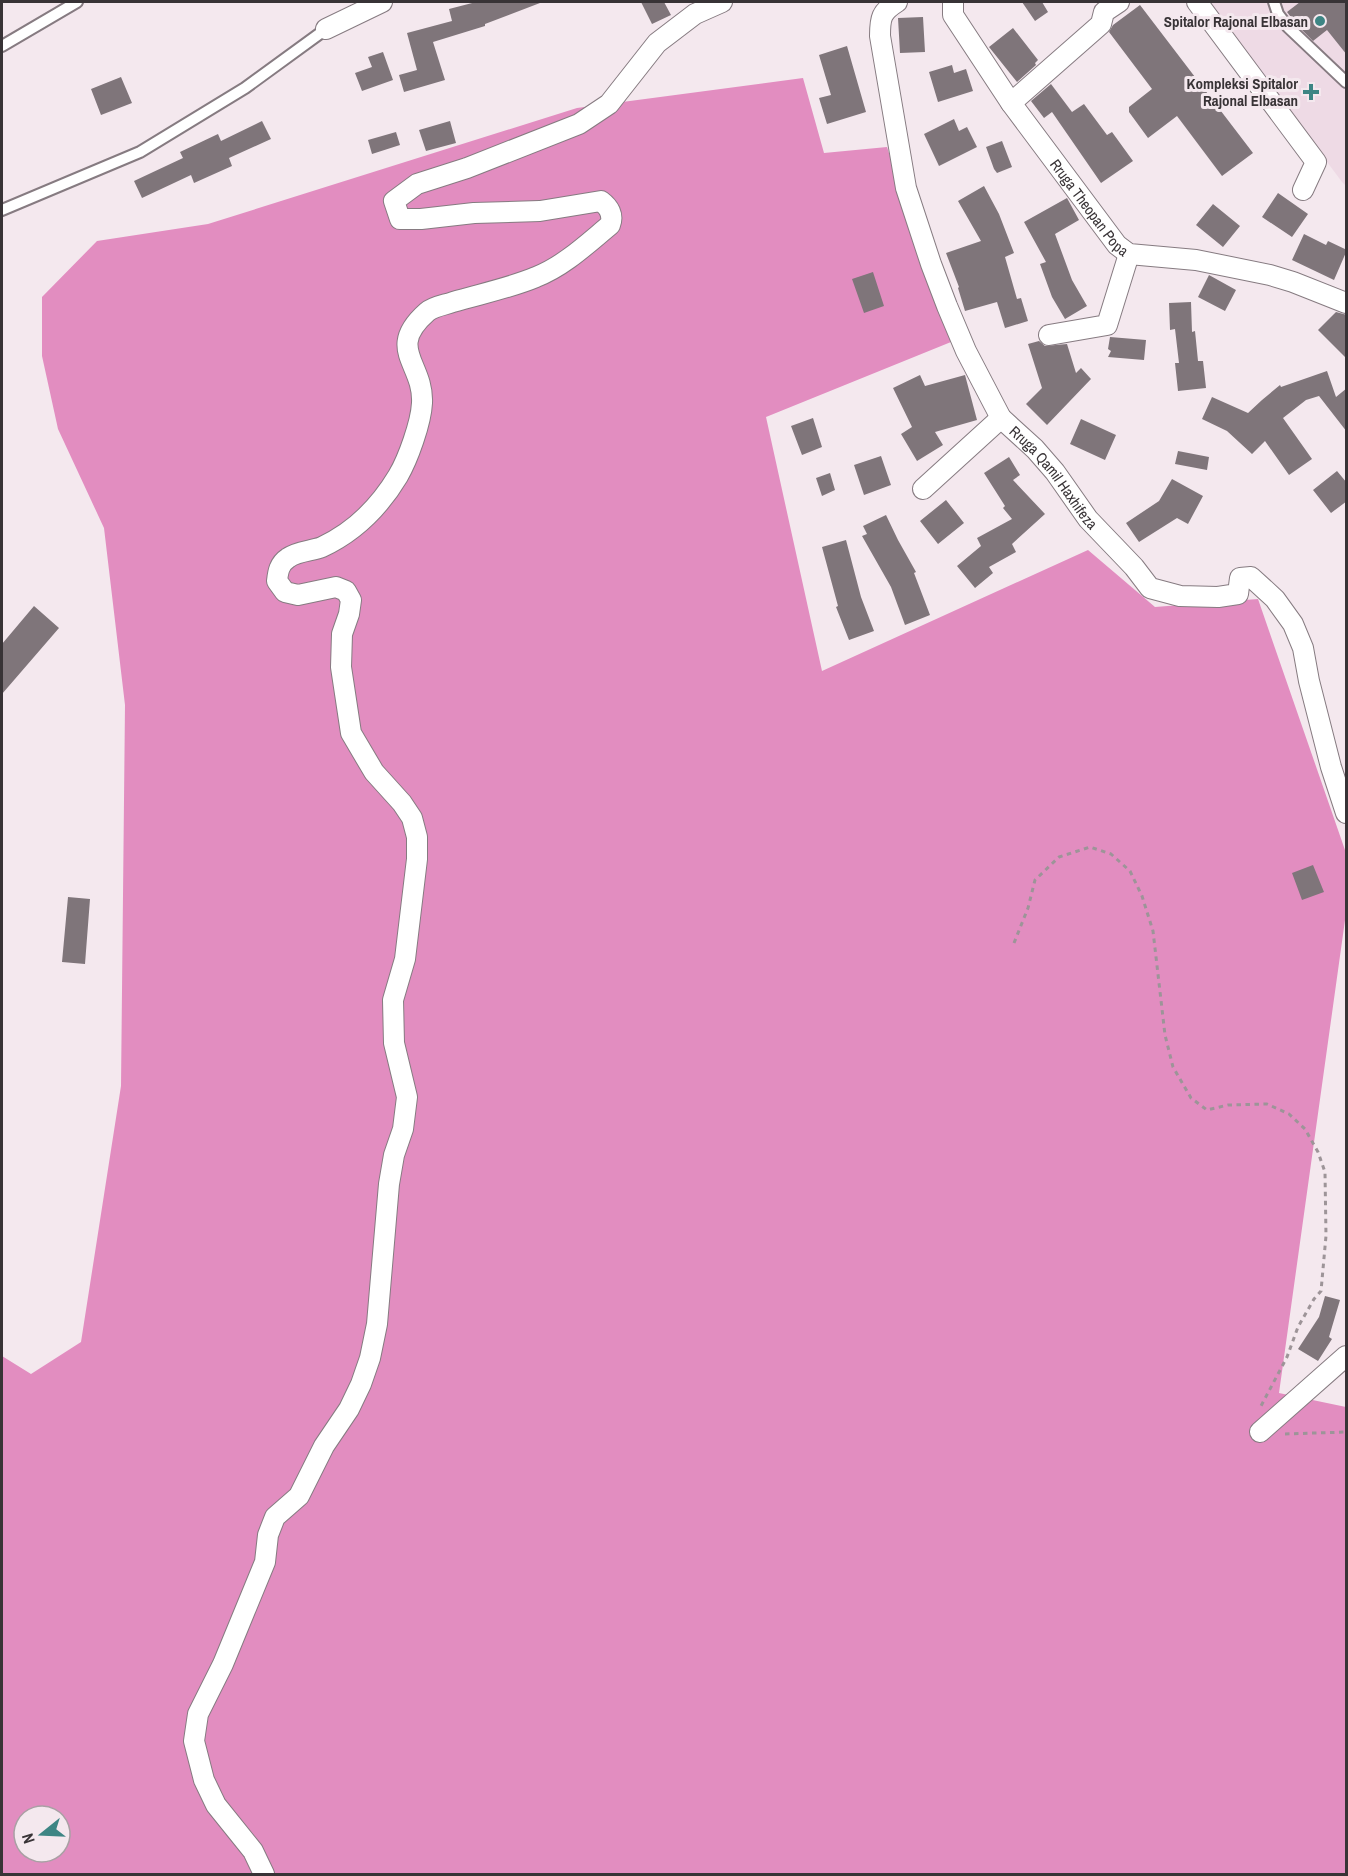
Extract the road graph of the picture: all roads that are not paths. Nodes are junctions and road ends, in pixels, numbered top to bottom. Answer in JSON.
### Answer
{"nodes":[{"id":1,"x":77,"y":2,"type":"edge"},
{"id":2,"x":382,"y":2,"type":"edge"},
{"id":3,"x":722,"y":2,"type":"edge"},
{"id":4,"x":897,"y":2,"type":"edge"},
{"id":5,"x":953,"y":2,"type":"edge"},
{"id":6,"x":1119,"y":2,"type":"edge"},
{"id":7,"x":1197,"y":2,"type":"edge"},
{"id":8,"x":1274,"y":2,"type":"edge"},
{"id":9,"x":326,"y":29,"type":"joint"},
{"id":10,"x":2,"y":46,"type":"edge"},
{"id":11,"x":1347,"y":82,"type":"edge"},
{"id":12,"x":1011,"y":103,"type":"junction"},
{"id":13,"x":1303,"y":190,"type":"dead end"},
{"id":14,"x":2,"y":210,"type":"edge"},
{"id":15,"x":1129,"y":254,"type":"junction"},
{"id":16,"x":1347,"y":303,"type":"edge"},
{"id":17,"x":1049,"y":335,"type":"dead end"},
{"id":18,"x":1001,"y":418,"type":"junction"},
{"id":19,"x":923,"y":489,"type":"dead end"},
{"id":20,"x":1347,"y":813,"type":"edge"},
{"id":21,"x":1347,"y":1356,"type":"edge"},
{"id":22,"x":1260,"y":1432,"type":"road end"},
{"id":23,"x":264,"y":1875,"type":"edge"}],
"edges":[{"from":1,"to":10,"type":"lane"},
{"from":2,"to":9,"type":"street"},
{"from":3,"to":23,"type":"street"},
{"from":4,"to":18,"type":"street","name":"Rruga Qamil Haxhifeza"},
{"from":5,"to":12,"type":"street","name":"Rruga Theopan Popa"},
{"from":6,"to":12,"type":"street"},
{"from":7,"to":13,"type":"street"},
{"from":8,"to":11,"type":"lane"},
{"from":9,"to":14,"type":"lane"},
{"from":12,"to":15,"type":"street","name":"Rruga Theopan Popa"},
{"from":15,"to":16,"type":"street","name":"Rruga Theopan Popa"},
{"from":15,"to":17,"type":"street"},
{"from":18,"to":19,"type":"street"},
{"from":18,"to":20,"type":"street","name":"Rruga Qamil Haxhifeza"},
{"from":21,"to":22,"type":"street"}]}
